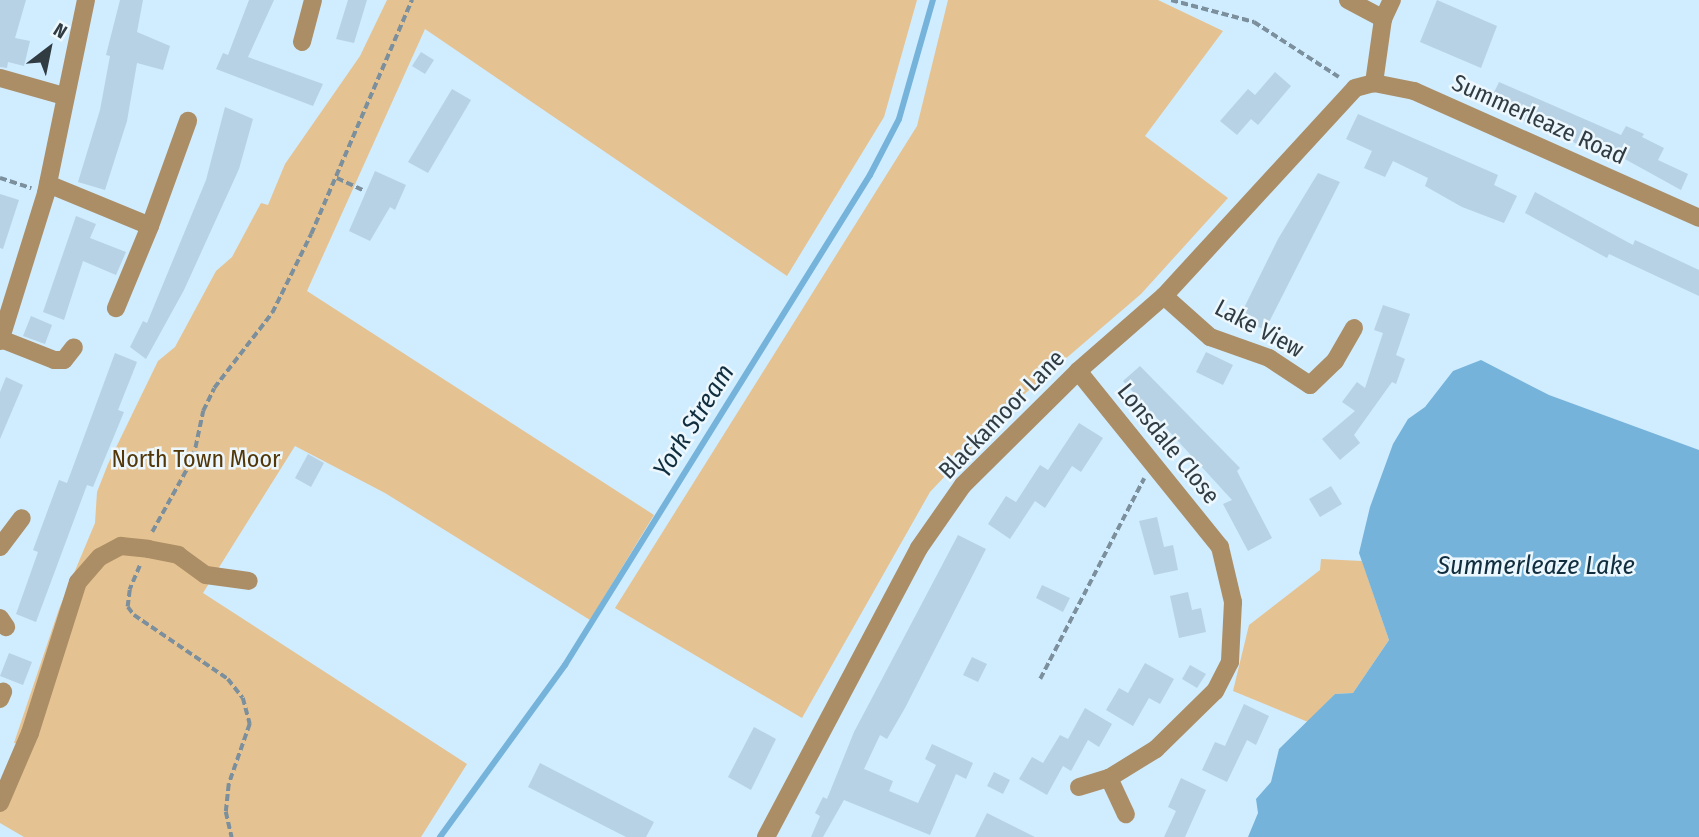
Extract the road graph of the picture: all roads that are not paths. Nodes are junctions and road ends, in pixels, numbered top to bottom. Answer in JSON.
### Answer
{"nodes":[{"id":1,"x":86,"y":0,"type":"edge"},
{"id":2,"x":313,"y":0,"type":"edge"},
{"id":3,"x":1348,"y":0,"type":"edge"},
{"id":4,"x":1392,"y":0,"type":"edge"},
{"id":5,"x":1383,"y":19,"type":"junction"},
{"id":6,"x":302,"y":42,"type":"dead end"},
{"id":7,"x":0,"y":78,"type":"edge"},
{"id":8,"x":1374,"y":83,"type":"junction"},
{"id":9,"x":1355,"y":88,"type":"joint"},
{"id":10,"x":64,"y":96,"type":"junction"},
{"id":11,"x":188,"y":121,"type":"dead end"},
{"id":12,"x":47,"y":188,"type":"junction"},
{"id":13,"x":1699,"y":218,"type":"edge"},
{"id":14,"x":150,"y":226,"type":"junction"},
{"id":15,"x":1164,"y":296,"type":"junction"},
{"id":16,"x":116,"y":308,"type":"dead end"},
{"id":17,"x":1354,"y":328,"type":"dead end"},
{"id":18,"x":0,"y":340,"type":"edge"},
{"id":19,"x":74,"y":347,"type":"dead end"},
{"id":20,"x":1078,"y":371,"type":"junction"},
{"id":21,"x":22,"y":517,"type":"dead end"},
{"id":22,"x":0,"y":547,"type":"edge"},
{"id":23,"x":249,"y":581,"type":"dead end"},
{"id":24,"x":1109,"y":778,"type":"junction"},
{"id":25,"x":1079,"y":787,"type":"dead end"},
{"id":26,"x":0,"y":803,"type":"edge"},
{"id":27,"x":1126,"y":814,"type":"dead end"},
{"id":28,"x":766,"y":837,"type":"edge"}],
"edges":[{"from":1,"to":10,"type":"street"},
{"from":2,"to":6,"type":"street"},
{"from":3,"to":5,"type":"street"},
{"from":4,"to":5,"type":"street"},
{"from":5,"to":8,"type":"street"},
{"from":7,"to":10,"type":"street"},
{"from":8,"to":9,"type":"street","name":"Summerleaze Road"},
{"from":8,"to":13,"type":"street","name":"Summerleaze Road"},
{"from":9,"to":15,"type":"street","name":"Blackamoor Lane"},
{"from":10,"to":12,"type":"street"},
{"from":11,"to":14,"type":"street"},
{"from":12,"to":14,"type":"street"},
{"from":12,"to":18,"type":"street"},
{"from":14,"to":16,"type":"street"},
{"from":15,"to":17,"type":"street","name":"Lake View"},
{"from":15,"to":20,"type":"street","name":"Blackamoor Lane"},
{"from":18,"to":19,"type":"street"},
{"from":20,"to":24,"type":"street","name":"Lonsdale Close"},
{"from":20,"to":28,"type":"street","name":"Blackamoor Lane"},
{"from":21,"to":22,"type":"street"},
{"from":23,"to":26,"type":"street"},
{"from":24,"to":25,"type":"street"},
{"from":24,"to":27,"type":"street"}]}
